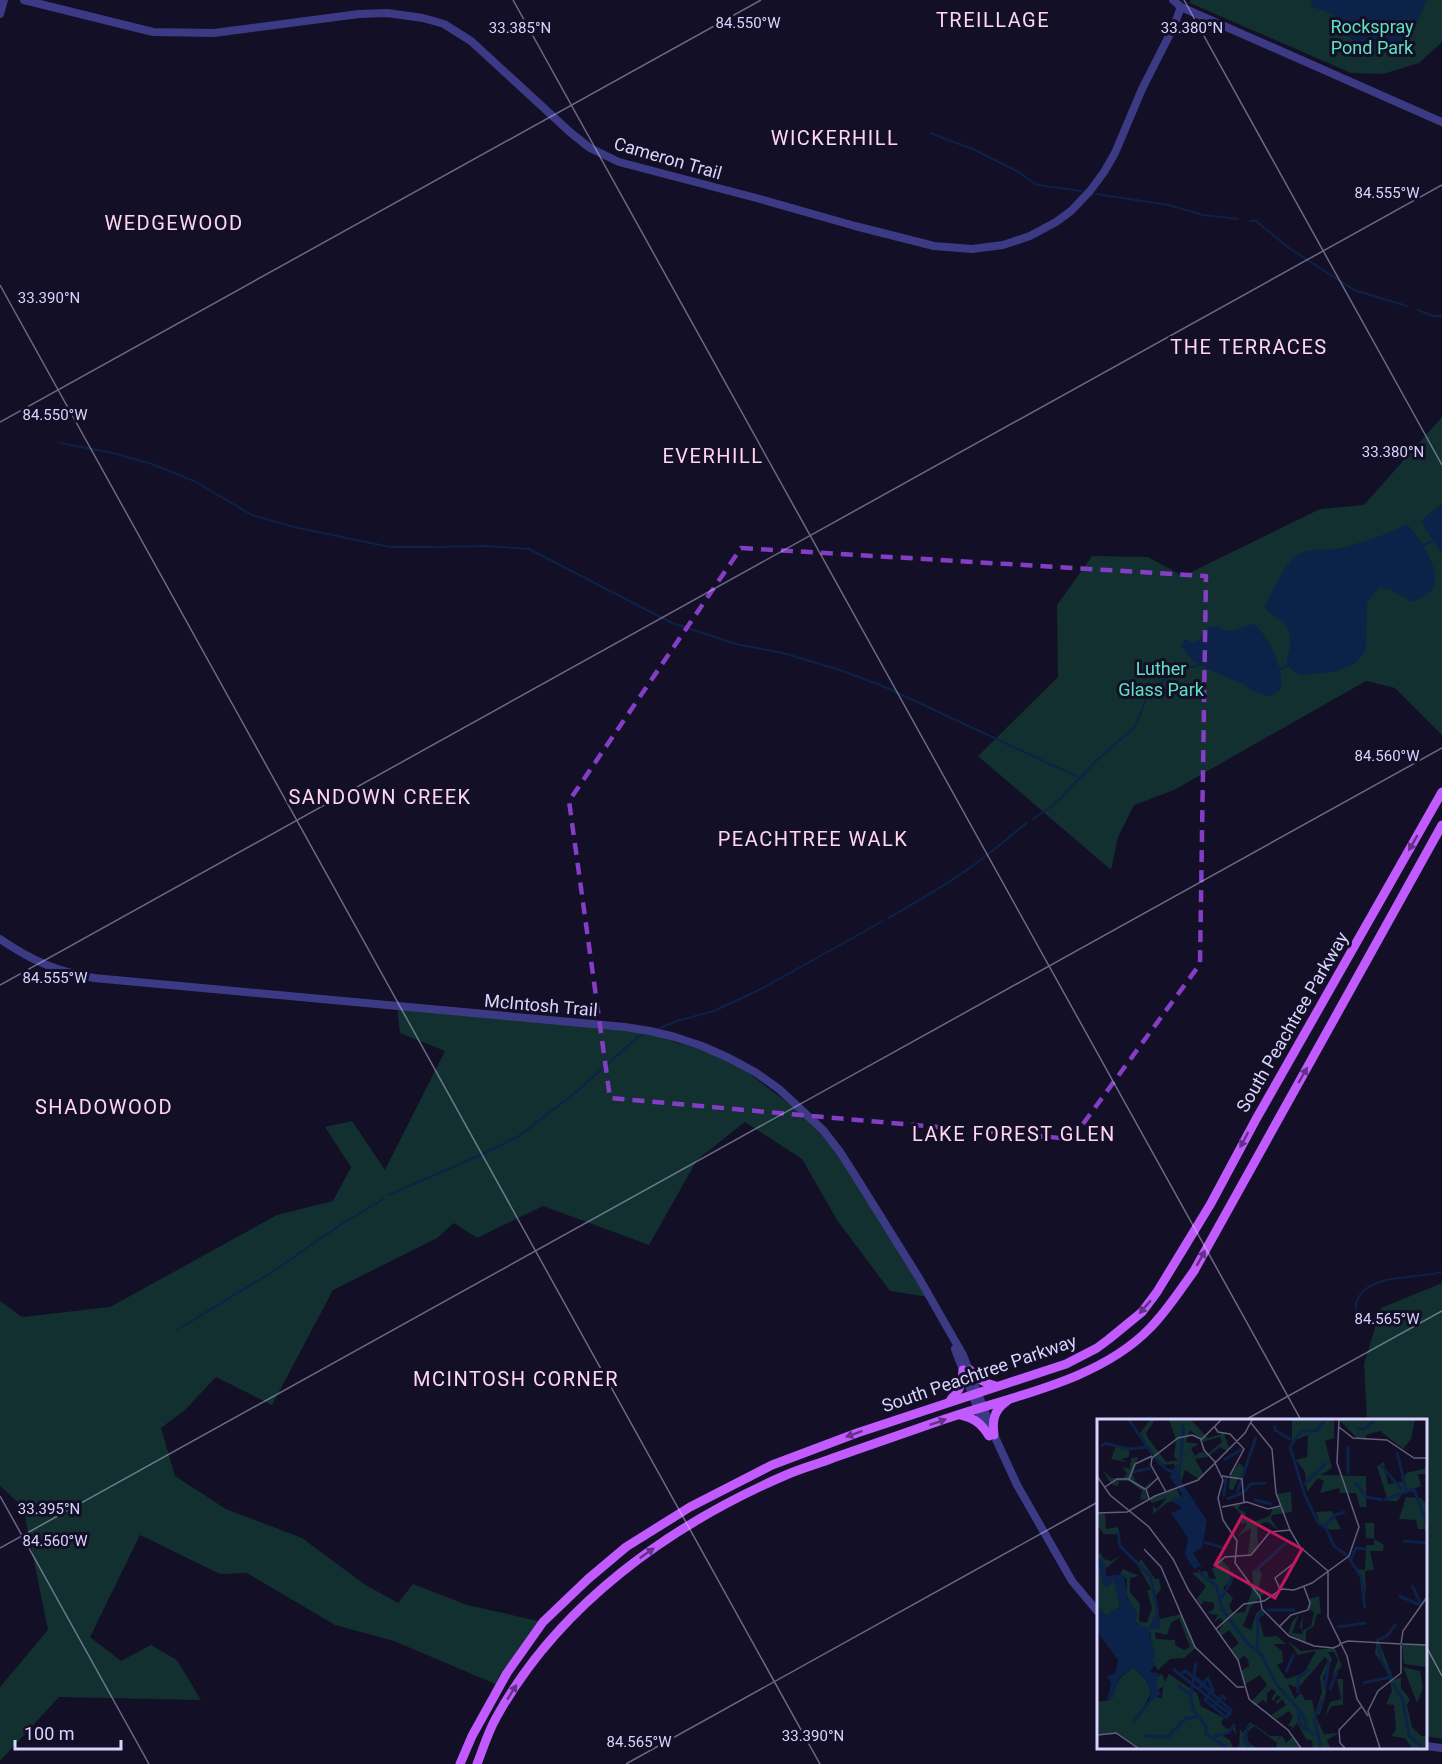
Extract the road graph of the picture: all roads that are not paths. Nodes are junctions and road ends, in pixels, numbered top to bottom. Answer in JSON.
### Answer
{"nodes":[{"id":1,"x":4,"y":0,"type":"edge"},
{"id":2,"x":24,"y":0,"type":"edge"},
{"id":3,"x":1173,"y":0,"type":"edge"},
{"id":4,"x":1181,"y":7,"type":"junction"},
{"id":5,"x":0,"y":14,"type":"edge"},
{"id":6,"x":1442,"y":122,"type":"edge"},
{"id":7,"x":1442,"y":792,"type":"edge"},
{"id":8,"x":1442,"y":825,"type":"edge"},
{"id":9,"x":0,"y":939,"type":"edge"},
{"id":10,"x":966,"y":1370,"type":"junction"},
{"id":11,"x":996,"y":1386,"type":"junction"},
{"id":12,"x":974,"y":1393,"type":"junction"},
{"id":13,"x":1009,"y":1399,"type":"junction"},
{"id":14,"x":948,"y":1401,"type":"junction"},
{"id":15,"x":980,"y":1407,"type":"junction"},
{"id":16,"x":958,"y":1415,"type":"junction"},
{"id":17,"x":991,"y":1436,"type":"junction"},
{"id":18,"x":1097,"y":1611,"type":"edge"},
{"id":19,"x":1427,"y":1746,"type":"edge"},
{"id":20,"x":1442,"y":1748,"type":"edge"},
{"id":21,"x":460,"y":1764,"type":"edge"},
{"id":22,"x":477,"y":1764,"type":"edge"}],
"edges":[{"from":1,"to":5,"type":"street"},
{"from":2,"to":4,"type":"street","name":"Cameron Trail"},
{"from":3,"to":4,"type":"street"},
{"from":4,"to":6,"type":"street"},
{"from":7,"to":11,"type":"main road","name":"South Peachtree Parkway","one_way":true},
{"from":13,"to":8,"type":"main road","name":"South Peachtree Parkway","one_way":true},
{"from":9,"to":10,"type":"street","name":"McIntosh Trail"},
{"from":10,"to":11,"type":"main road"},
{"from":10,"to":12,"type":"street","name":"McIntosh Trail"},
{"from":10,"to":14,"type":"main road"},
{"from":11,"to":12,"type":"main road","name":"South Peachtree Parkway"},
{"from":12,"to":14,"type":"main road","name":"South Peachtree Parkway"},
{"from":12,"to":15,"type":"street","name":"McIntosh Trail"},
{"from":13,"to":15,"type":"main road","name":"South Peachtree Parkway"},
{"from":13,"to":17,"type":"main road"},
{"from":14,"to":21,"type":"main road","name":"South Peachtree Parkway","one_way":true},
{"from":15,"to":16,"type":"main road","name":"South Peachtree Parkway"},
{"from":15,"to":17,"type":"street","name":"McIntosh Trail"},
{"from":16,"to":17,"type":"main road"},
{"from":22,"to":16,"type":"main road","name":"South Peachtree Parkway","one_way":true},
{"from":17,"to":18,"type":"street","name":"McIntosh Trail"},
{"from":19,"to":20,"type":"street"}]}
